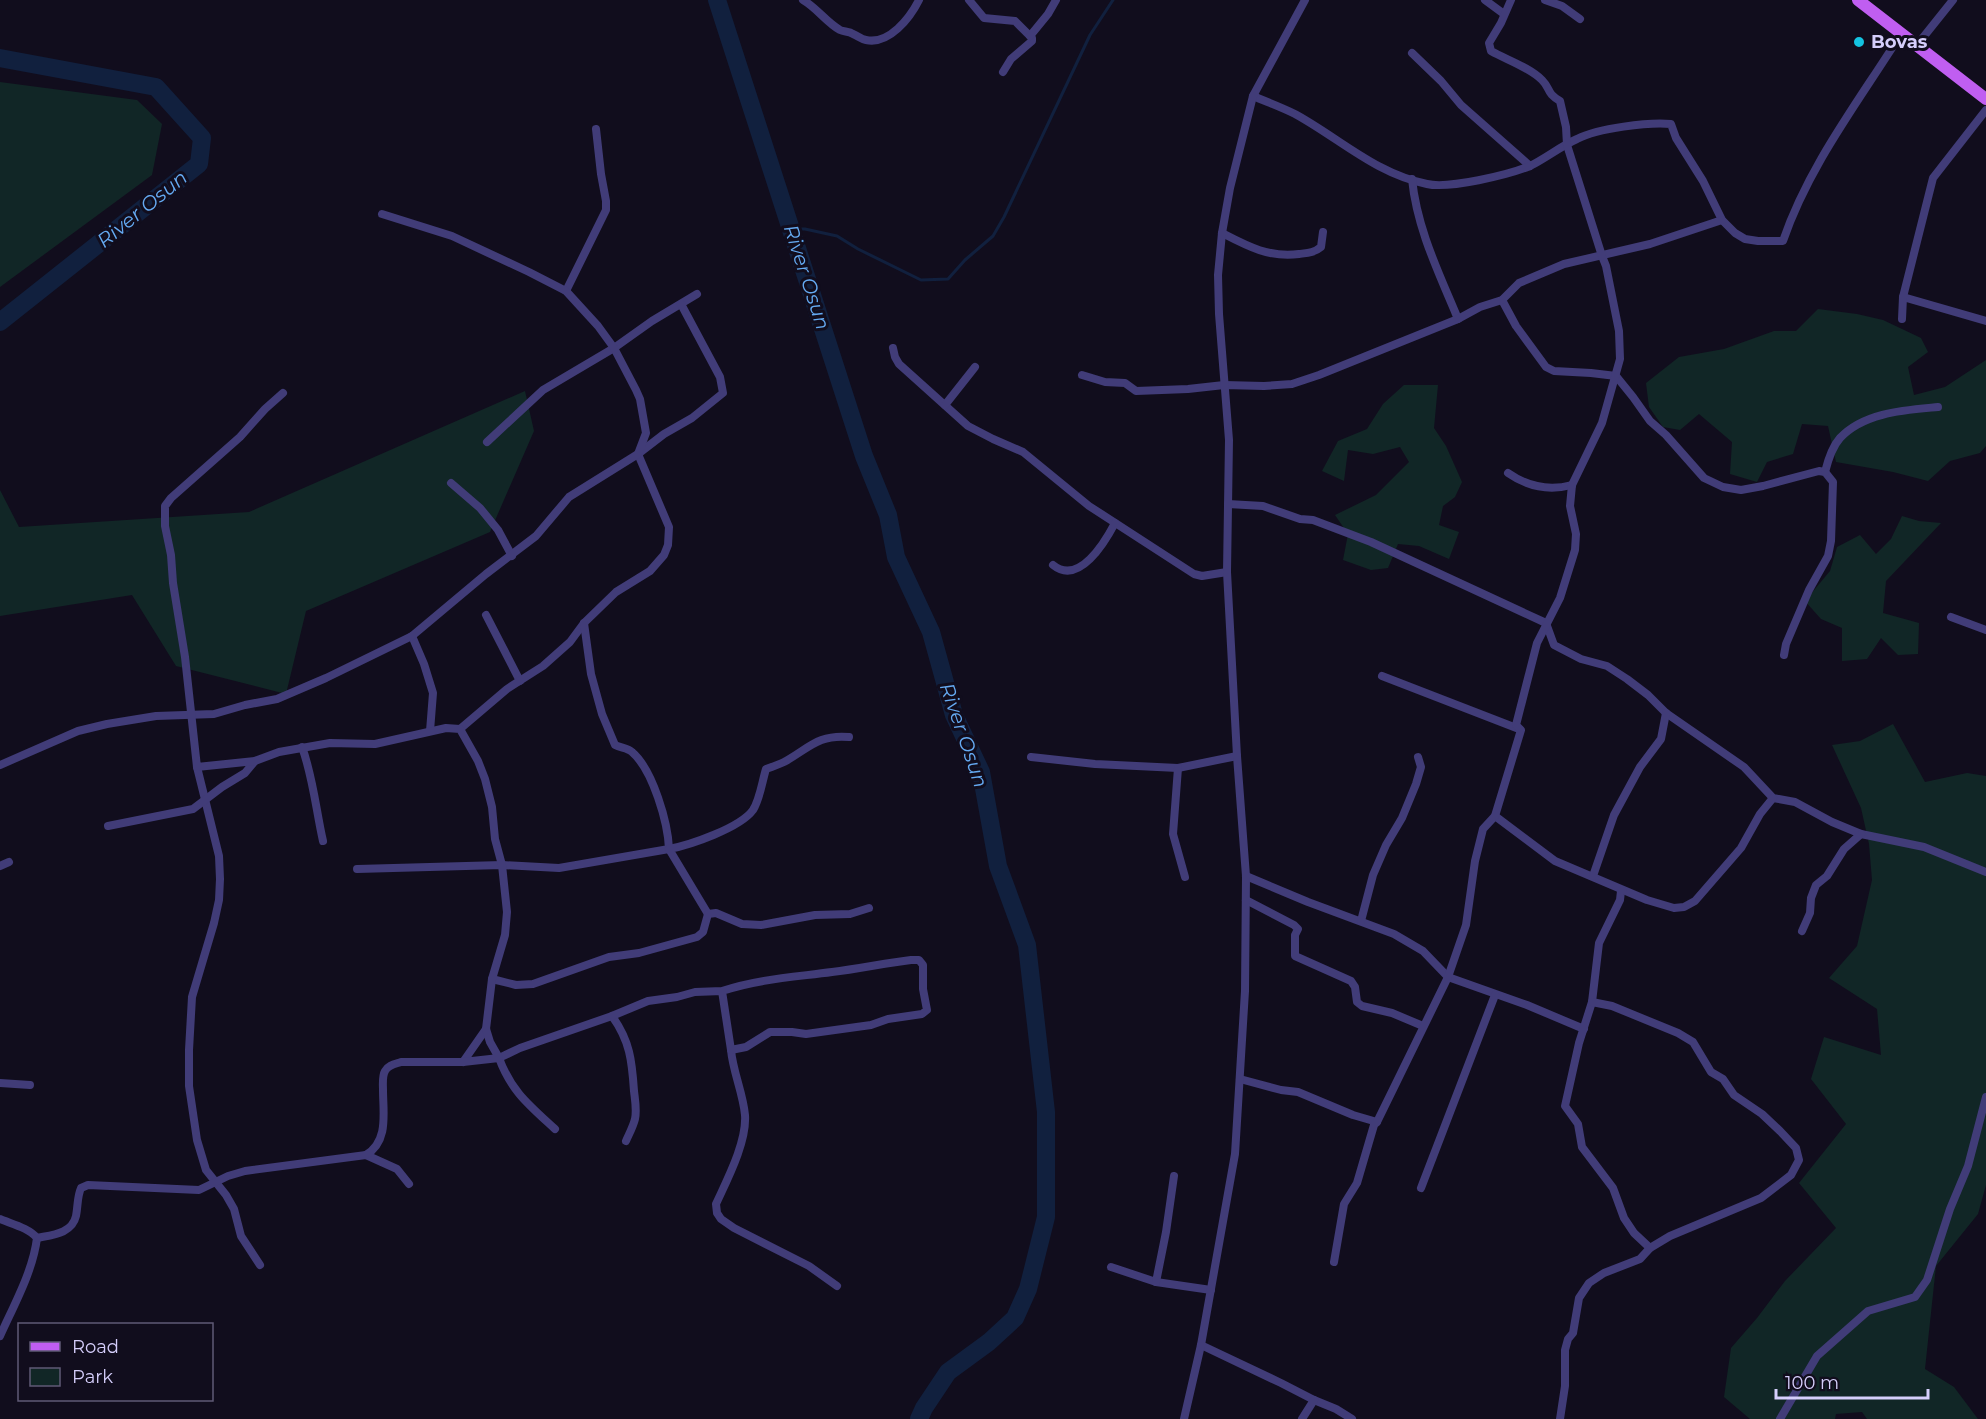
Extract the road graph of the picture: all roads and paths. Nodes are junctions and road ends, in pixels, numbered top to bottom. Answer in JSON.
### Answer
{"nodes":[{"id":1,"x":803,"y":0,"type":"edge"},
{"id":2,"x":919,"y":0,"type":"edge"},
{"id":3,"x":969,"y":0,"type":"edge"},
{"id":4,"x":1056,"y":0,"type":"edge"},
{"id":5,"x":1305,"y":0,"type":"edge"},
{"id":6,"x":1485,"y":0,"type":"edge"},
{"id":7,"x":1511,"y":0,"type":"edge"},
{"id":8,"x":1545,"y":0,"type":"edge"},
{"id":9,"x":1858,"y":0,"type":"edge"},
{"id":10,"x":1953,"y":0,"type":"edge"},
{"id":11,"x":1504,"y":14,"type":"junction"},
{"id":12,"x":1580,"y":20,"type":"dead end"},
{"id":13,"x":1901,"y":34,"type":"junction"},
{"id":14,"x":1030,"y":36,"type":"junction"},
{"id":15,"x":1917,"y":45,"type":"junction"},
{"id":16,"x":1412,"y":53,"type":"dead end"},
{"id":17,"x":1003,"y":72,"type":"dead end"},
{"id":18,"x":1253,"y":96,"type":"junction"},
{"id":19,"x":1986,"y":99,"type":"edge"},
{"id":20,"x":1986,"y":110,"type":"edge"},
{"id":21,"x":1566,"y":128,"type":"junction"},
{"id":22,"x":596,"y":129,"type":"dead end"},
{"id":23,"x":1578,"y":138,"type":"junction"},
{"id":24,"x":1567,"y":145,"type":"junction"},
{"id":25,"x":1530,"y":166,"type":"junction"},
{"id":26,"x":1412,"y":179,"type":"junction"},
{"id":27,"x":381,"y":214,"type":"dead end"},
{"id":28,"x":1722,"y":220,"type":"junction"},
{"id":29,"x":1323,"y":232,"type":"dead end"},
{"id":30,"x":1222,"y":233,"type":"junction"},
{"id":31,"x":1602,"y":256,"type":"junction"},
{"id":32,"x":566,"y":291,"type":"junction"},
{"id":33,"x":698,"y":294,"type":"dead end"},
{"id":34,"x":1903,"y":297,"type":"junction"},
{"id":35,"x":1502,"y":300,"type":"junction"},
{"id":36,"x":681,"y":304,"type":"junction"},
{"id":37,"x":1458,"y":319,"type":"junction"},
{"id":38,"x":1902,"y":320,"type":"dead end"},
{"id":39,"x":1986,"y":321,"type":"edge"},
{"id":40,"x":614,"y":348,"type":"junction"},
{"id":41,"x":893,"y":348,"type":"dead end"},
{"id":42,"x":975,"y":367,"type":"dead end"},
{"id":43,"x":1082,"y":375,"type":"dead end"},
{"id":44,"x":1616,"y":376,"type":"junction"},
{"id":45,"x":1224,"y":385,"type":"junction"},
{"id":46,"x":283,"y":393,"type":"dead end"},
{"id":47,"x":945,"y":405,"type":"junction"},
{"id":48,"x":1938,"y":407,"type":"dead end"},
{"id":49,"x":487,"y":442,"type":"dead end"},
{"id":50,"x":638,"y":454,"type":"junction"},
{"id":51,"x":1825,"y":472,"type":"junction"},
{"id":52,"x":1509,"y":473,"type":"dead end"},
{"id":53,"x":451,"y":483,"type":"dead end"},
{"id":54,"x":1572,"y":485,"type":"junction"},
{"id":55,"x":1228,"y":504,"type":"junction"},
{"id":56,"x":1115,"y":523,"type":"junction"},
{"id":57,"x":512,"y":556,"type":"junction"},
{"id":58,"x":1053,"y":565,"type":"dead end"},
{"id":59,"x":1227,"y":572,"type":"junction"},
{"id":60,"x":486,"y":615,"type":"dead end"},
{"id":61,"x":1951,"y":618,"type":"dead end"},
{"id":62,"x":584,"y":623,"type":"junction"},
{"id":63,"x":1546,"y":623,"type":"junction"},
{"id":64,"x":1986,"y":630,"type":"edge"},
{"id":65,"x":412,"y":636,"type":"junction"},
{"id":66,"x":1784,"y":656,"type":"dead end"},
{"id":67,"x":1382,"y":676,"type":"dead end"},
{"id":68,"x":520,"y":681,"type":"junction"},
{"id":69,"x":1666,"y":713,"type":"junction"},
{"id":70,"x":191,"y":715,"type":"junction"},
{"id":71,"x":460,"y":729,"type":"junction"},
{"id":72,"x":1521,"y":730,"type":"junction"},
{"id":73,"x":430,"y":731,"type":"junction"},
{"id":74,"x":849,"y":737,"type":"dead end"},
{"id":75,"x":302,"y":747,"type":"junction"},
{"id":76,"x":1237,"y":756,"type":"junction"},
{"id":77,"x":1031,"y":757,"type":"dead end"},
{"id":78,"x":1418,"y":757,"type":"dead end"},
{"id":79,"x":255,"y":761,"type":"junction"},
{"id":80,"x":0,"y":765,"type":"edge"},
{"id":81,"x":197,"y":767,"type":"junction"},
{"id":82,"x":1178,"y":768,"type":"junction"},
{"id":83,"x":1773,"y":798,"type":"junction"},
{"id":84,"x":205,"y":799,"type":"junction"},
{"id":85,"x":1495,"y":816,"type":"junction"},
{"id":86,"x":108,"y":826,"type":"dead end"},
{"id":87,"x":1861,"y":834,"type":"junction"},
{"id":88,"x":323,"y":842,"type":"dead end"},
{"id":89,"x":669,"y":849,"type":"junction"},
{"id":90,"x":502,"y":866,"type":"junction"},
{"id":91,"x":357,"y":869,"type":"dead end"},
{"id":92,"x":1986,"y":872,"type":"edge"},
{"id":93,"x":1246,"y":876,"type":"junction"},
{"id":94,"x":1593,"y":876,"type":"junction"},
{"id":95,"x":1185,"y":877,"type":"dead end"},
{"id":96,"x":1623,"y":891,"type":"junction"},
{"id":97,"x":1246,"y":900,"type":"junction"},
{"id":98,"x":869,"y":908,"type":"dead end"},
{"id":99,"x":708,"y":914,"type":"junction"},
{"id":100,"x":1361,"y":921,"type":"junction"},
{"id":101,"x":1802,"y":931,"type":"dead end"},
{"id":102,"x":1448,"y":977,"type":"junction"},
{"id":103,"x":492,"y":980,"type":"junction"},
{"id":104,"x":722,"y":991,"type":"junction"},
{"id":105,"x":1495,"y":995,"type":"junction"},
{"id":106,"x":1592,"y":1002,"type":"junction"},
{"id":107,"x":612,"y":1016,"type":"junction"},
{"id":108,"x":1424,"y":1026,"type":"junction"},
{"id":109,"x":486,"y":1029,"type":"junction"},
{"id":110,"x":1584,"y":1029,"type":"junction"},
{"id":111,"x":730,"y":1050,"type":"junction"},
{"id":112,"x":499,"y":1058,"type":"junction"},
{"id":113,"x":463,"y":1062,"type":"junction"},
{"id":114,"x":1240,"y":1079,"type":"junction"},
{"id":115,"x":0,"y":1083,"type":"edge"},
{"id":116,"x":30,"y":1085,"type":"dead end"},
{"id":117,"x":1986,"y":1097,"type":"edge"},
{"id":118,"x":1377,"y":1122,"type":"junction"},
{"id":119,"x":555,"y":1129,"type":"dead end"},
{"id":120,"x":626,"y":1141,"type":"dead end"},
{"id":121,"x":366,"y":1155,"type":"junction"},
{"id":122,"x":1173,"y":1176,"type":"dead end"},
{"id":123,"x":215,"y":1184,"type":"junction"},
{"id":124,"x":409,"y":1184,"type":"dead end"},
{"id":125,"x":1421,"y":1188,"type":"dead end"},
{"id":126,"x":0,"y":1219,"type":"edge"},
{"id":127,"x":37,"y":1238,"type":"junction"},
{"id":128,"x":1650,"y":1248,"type":"junction"},
{"id":129,"x":1334,"y":1262,"type":"dead end"},
{"id":130,"x":260,"y":1265,"type":"dead end"},
{"id":131,"x":1111,"y":1267,"type":"dead end"},
{"id":132,"x":1156,"y":1282,"type":"junction"},
{"id":133,"x":837,"y":1287,"type":"dead end"},
{"id":134,"x":1211,"y":1290,"type":"junction"},
{"id":135,"x":0,"y":1336,"type":"edge"},
{"id":136,"x":1201,"y":1345,"type":"junction"},
{"id":137,"x":1314,"y":1401,"type":"junction"},
{"id":138,"x":1184,"y":1419,"type":"edge"},
{"id":139,"x":1302,"y":1419,"type":"edge"},
{"id":140,"x":1352,"y":1419,"type":"edge"},
{"id":141,"x":1560,"y":1419,"type":"edge"},
{"id":142,"x":1780,"y":1419,"type":"edge"}],
"edges":[{"from":1,"to":2,"type":"street"},
{"from":3,"to":14,"type":"street"},
{"from":4,"to":14,"type":"street"},
{"from":5,"to":18,"type":"street"},
{"from":6,"to":11,"type":"street"},
{"from":7,"to":11,"type":"street"},
{"from":8,"to":12,"type":"street"},
{"from":9,"to":13,"type":"main road"},
{"from":10,"to":15,"type":"street"},
{"from":11,"to":21,"type":"street"},
{"from":13,"to":15,"type":"main road"},
{"from":13,"to":28,"type":"street"},
{"from":14,"to":17,"type":"street"},
{"from":15,"to":19,"type":"main road"},
{"from":16,"to":25,"type":"street"},
{"from":18,"to":26,"type":"street"},
{"from":18,"to":30,"type":"street"},
{"from":20,"to":34,"type":"street"},
{"from":21,"to":23,"type":"street"},
{"from":21,"to":24,"type":"street"},
{"from":22,"to":32,"type":"street"},
{"from":23,"to":24,"type":"street"},
{"from":23,"to":28,"type":"street"},
{"from":24,"to":25,"type":"street"},
{"from":24,"to":31,"type":"street"},
{"from":25,"to":26,"type":"street"},
{"from":26,"to":37,"type":"street"},
{"from":27,"to":32,"type":"street"},
{"from":28,"to":31,"type":"street"},
{"from":29,"to":30,"type":"street"},
{"from":30,"to":45,"type":"street"},
{"from":31,"to":35,"type":"street"},
{"from":31,"to":44,"type":"street"},
{"from":32,"to":40,"type":"street"},
{"from":33,"to":36,"type":"street"},
{"from":34,"to":38,"type":"street"},
{"from":34,"to":39,"type":"street"},
{"from":35,"to":37,"type":"street"},
{"from":35,"to":44,"type":"street"},
{"from":36,"to":40,"type":"street"},
{"from":36,"to":50,"type":"street"},
{"from":37,"to":45,"type":"street"},
{"from":40,"to":49,"type":"street"},
{"from":40,"to":50,"type":"street"},
{"from":41,"to":47,"type":"street"},
{"from":42,"to":47,"type":"street"},
{"from":43,"to":45,"type":"street"},
{"from":44,"to":51,"type":"street"},
{"from":44,"to":54,"type":"street"},
{"from":45,"to":55,"type":"street"},
{"from":46,"to":70,"type":"street"},
{"from":47,"to":56,"type":"street"},
{"from":48,"to":51,"type":"street"},
{"from":50,"to":57,"type":"street"},
{"from":50,"to":62,"type":"street"},
{"from":51,"to":66,"type":"street"},
{"from":52,"to":54,"type":"street"},
{"from":53,"to":57,"type":"street"},
{"from":54,"to":63,"type":"street"},
{"from":55,"to":59,"type":"street"},
{"from":55,"to":63,"type":"street"},
{"from":56,"to":58,"type":"street"},
{"from":56,"to":59,"type":"street"},
{"from":57,"to":65,"type":"street"},
{"from":59,"to":76,"type":"street"},
{"from":60,"to":68,"type":"street"},
{"from":61,"to":64,"type":"street"},
{"from":62,"to":68,"type":"street"},
{"from":62,"to":89,"type":"street"},
{"from":63,"to":69,"type":"street"},
{"from":63,"to":72,"type":"street"},
{"from":65,"to":70,"type":"street"},
{"from":65,"to":73,"type":"street"},
{"from":67,"to":72,"type":"street"},
{"from":68,"to":71,"type":"street"},
{"from":69,"to":83,"type":"street"},
{"from":69,"to":94,"type":"street"},
{"from":70,"to":80,"type":"street"},
{"from":70,"to":81,"type":"street"},
{"from":71,"to":73,"type":"street"},
{"from":71,"to":90,"type":"street"},
{"from":72,"to":85,"type":"street"},
{"from":73,"to":75,"type":"street"},
{"from":74,"to":89,"type":"street"},
{"from":75,"to":79,"type":"street"},
{"from":75,"to":88,"type":"street"},
{"from":76,"to":82,"type":"street"},
{"from":76,"to":93,"type":"street"},
{"from":77,"to":82,"type":"street"},
{"from":78,"to":100,"type":"street"},
{"from":79,"to":81,"type":"street"},
{"from":79,"to":84,"type":"street"},
{"from":81,"to":84,"type":"street"},
{"from":82,"to":95,"type":"street"},
{"from":83,"to":87,"type":"street"},
{"from":83,"to":96,"type":"street"},
{"from":84,"to":86,"type":"street"},
{"from":84,"to":123,"type":"street"},
{"from":85,"to":94,"type":"street"},
{"from":85,"to":102,"type":"street"},
{"from":87,"to":92,"type":"street"},
{"from":87,"to":101,"type":"street"},
{"from":89,"to":90,"type":"street"},
{"from":89,"to":99,"type":"street"},
{"from":90,"to":91,"type":"street"},
{"from":90,"to":103,"type":"street"},
{"from":93,"to":97,"type":"street"},
{"from":93,"to":100,"type":"street"},
{"from":94,"to":96,"type":"street"},
{"from":96,"to":106,"type":"street"},
{"from":97,"to":108,"type":"street"},
{"from":97,"to":114,"type":"street"},
{"from":98,"to":99,"type":"street"},
{"from":99,"to":103,"type":"street"},
{"from":100,"to":102,"type":"street"},
{"from":102,"to":105,"type":"street"},
{"from":102,"to":108,"type":"street"},
{"from":103,"to":109,"type":"street"},
{"from":104,"to":107,"type":"street"},
{"from":104,"to":111,"type":"street"},
{"from":104,"to":111,"type":"street"},
{"from":105,"to":110,"type":"street"},
{"from":105,"to":125,"type":"street"},
{"from":106,"to":110,"type":"street"},
{"from":106,"to":128,"type":"street"},
{"from":107,"to":112,"type":"street"},
{"from":107,"to":120,"type":"street"},
{"from":108,"to":118,"type":"street"},
{"from":109,"to":112,"type":"street"},
{"from":109,"to":113,"type":"street"},
{"from":110,"to":128,"type":"street"},
{"from":111,"to":133,"type":"street"},
{"from":112,"to":113,"type":"street"},
{"from":112,"to":119,"type":"street"},
{"from":113,"to":121,"type":"street"},
{"from":114,"to":118,"type":"street"},
{"from":114,"to":134,"type":"street"},
{"from":115,"to":116,"type":"street"},
{"from":117,"to":142,"type":"street"},
{"from":118,"to":129,"type":"street"},
{"from":121,"to":123,"type":"street"},
{"from":121,"to":124,"type":"street"},
{"from":122,"to":132,"type":"street"},
{"from":123,"to":127,"type":"street"},
{"from":123,"to":130,"type":"street"},
{"from":126,"to":127,"type":"street"},
{"from":127,"to":135,"type":"street"},
{"from":128,"to":141,"type":"street"},
{"from":131,"to":132,"type":"street"},
{"from":132,"to":134,"type":"street"},
{"from":134,"to":136,"type":"street"},
{"from":136,"to":137,"type":"street"},
{"from":136,"to":138,"type":"street"},
{"from":137,"to":139,"type":"street"},
{"from":137,"to":140,"type":"street"}]}
